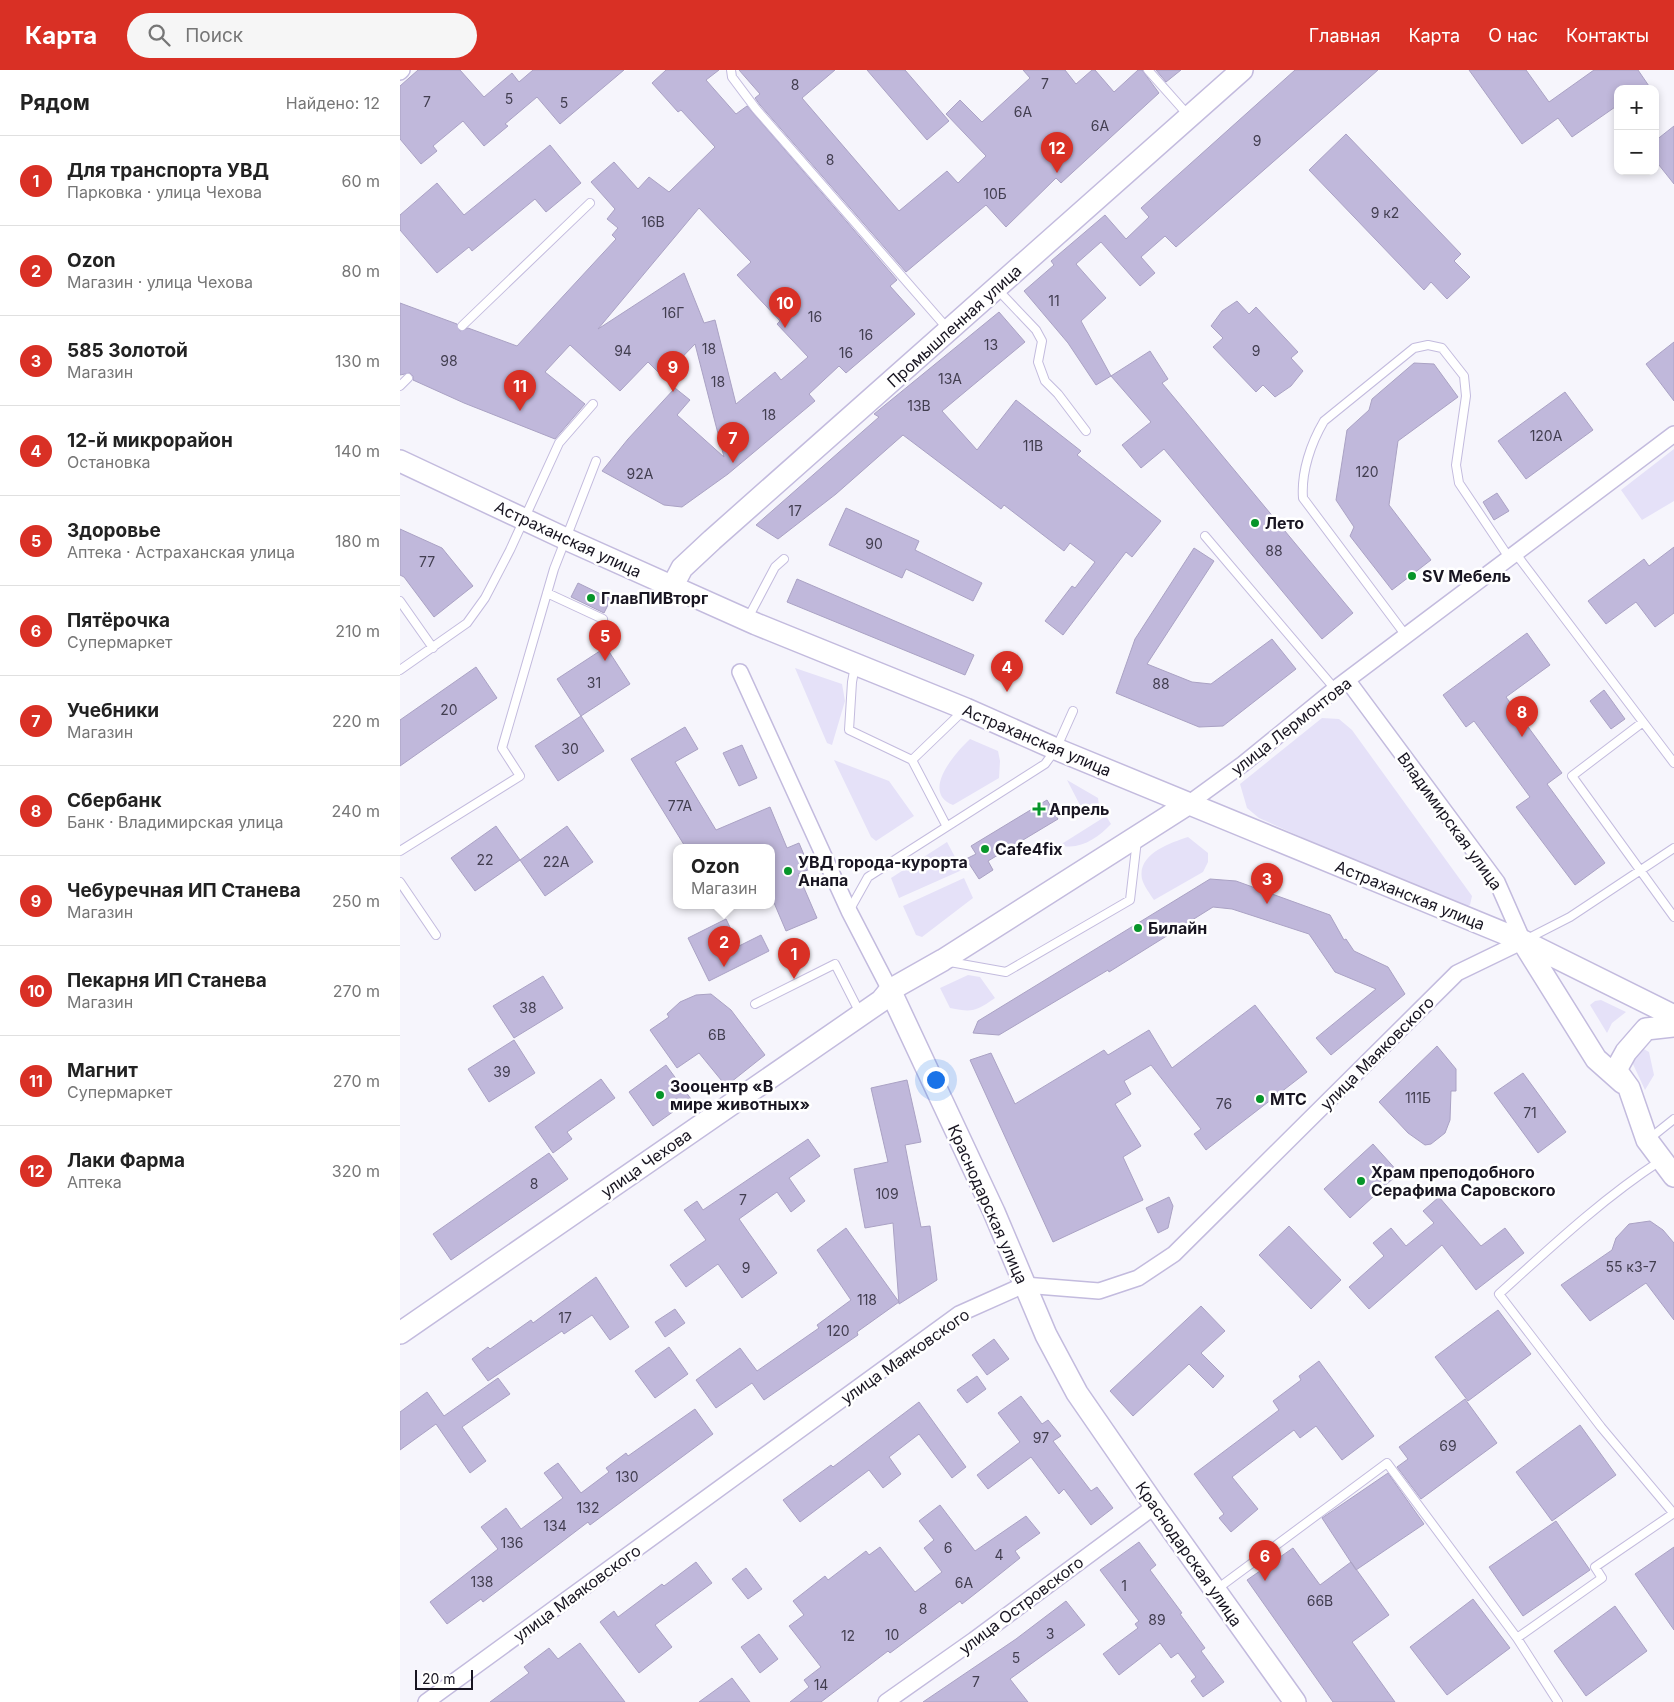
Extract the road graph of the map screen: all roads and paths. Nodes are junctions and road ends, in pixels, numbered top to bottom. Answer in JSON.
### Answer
{"nodes":[{"id":1,"x":731,"y":70,"type":"edge"},
{"id":2,"x":1148,"y":70,"type":"edge"},
{"id":3,"x":1237,"y":72,"type":"edge"},
{"id":4,"x":1190,"y":116,"type":"junction"},
{"id":5,"x":590,"y":203,"type":"dead end"},
{"id":6,"x":996,"y":288,"type":"junction"},
{"id":7,"x":462,"y":326,"type":"dead end"},
{"id":8,"x":948,"y":330,"type":"junction"},
{"id":9,"x":408,"y":378,"type":"dead end"},
{"id":10,"x":400,"y":386,"type":"edge"},
{"id":11,"x":593,"y":404,"type":"dead end"},
{"id":12,"x":1086,"y":431,"type":"dead end"},
{"id":13,"x":1674,"y":434,"type":"edge"},
{"id":14,"x":400,"y":461,"type":"edge"},
{"id":15,"x":596,"y":461,"type":"dead end"},
{"id":16,"x":525,"y":520,"type":"junction"},
{"id":17,"x":1205,"y":536,"type":"dead end"},
{"id":18,"x":566,"y":539,"type":"junction"},
{"id":19,"x":1513,"y":557,"type":"junction"},
{"id":20,"x":784,"y":558,"type":"dead end"},
{"id":21,"x":672,"y":587,"type":"junction"},
{"id":22,"x":547,"y":592,"type":"junction"},
{"id":23,"x":400,"y":601,"type":"edge"},
{"id":24,"x":604,"y":619,"type":"dead end"},
{"id":25,"x":747,"y":620,"type":"junction"},
{"id":26,"x":1406,"y":637,"type":"junction"},
{"id":27,"x":433,"y":648,"type":"junction"},
{"id":28,"x":855,"y":666,"type":"junction"},
{"id":29,"x":400,"y":670,"type":"edge"},
{"id":30,"x":740,"y":672,"type":"dead end"},
{"id":31,"x":1341,"y":685,"type":"junction"},
{"id":32,"x":966,"y":709,"type":"junction"},
{"id":33,"x":1073,"y":711,"type":"dead end"},
{"id":34,"x":1643,"y":722,"type":"junction"},
{"id":35,"x":1056,"y":749,"type":"junction"},
{"id":36,"x":912,"y":760,"type":"junction"},
{"id":37,"x":1674,"y":763,"type":"edge"},
{"id":38,"x":1188,"y":804,"type":"junction"},
{"id":39,"x":946,"y":826,"type":"junction"},
{"id":40,"x":1138,"y":837,"type":"junction"},
{"id":41,"x":1674,"y":848,"type":"edge"},
{"id":42,"x":400,"y":851,"type":"edge"},
{"id":43,"x":1641,"y":872,"type":"junction"},
{"id":44,"x":400,"y":882,"type":"edge"},
{"id":45,"x":849,"y":911,"type":"junction"},
{"id":46,"x":1674,"y":917,"type":"edge"},
{"id":47,"x":436,"y":935,"type":"dead end"},
{"id":48,"x":1523,"y":942,"type":"junction"},
{"id":49,"x":943,"y":960,"type":"junction"},
{"id":50,"x":890,"y":990,"type":"junction"},
{"id":51,"x":756,"y":1004,"type":"dead end"},
{"id":52,"x":861,"y":1015,"type":"junction"},
{"id":53,"x":1674,"y":1016,"type":"edge"},
{"id":54,"x":1674,"y":1026,"type":"edge"},
{"id":55,"x":1629,"y":1088,"type":"junction"},
{"id":56,"x":1674,"y":1119,"type":"edge"},
{"id":57,"x":1648,"y":1140,"type":"junction"},
{"id":58,"x":1668,"y":1168,"type":"edge"},
{"id":59,"x":1024,"y":1285,"type":"junction"},
{"id":60,"x":400,"y":1333,"type":"edge"},
{"id":61,"x":1155,"y":1506,"type":"junction"},
{"id":62,"x":1674,"y":1513,"type":"edge"},
{"id":63,"x":1215,"y":1591,"type":"junction"},
{"id":64,"x":1517,"y":1638,"type":"junction"},
{"id":65,"x":426,"y":1702,"type":"edge"},
{"id":66,"x":886,"y":1702,"type":"edge"},
{"id":67,"x":1295,"y":1702,"type":"edge"},
{"id":68,"x":1558,"y":1702,"type":"edge"}],
"edges":[{"from":1,"to":8,"type":"lane"},
{"from":2,"to":4,"type":"lane"},
{"from":3,"to":4,"type":"street","name":"Промышленная улица"},
{"from":4,"to":6,"type":"street","name":"Промышленная улица"},
{"from":5,"to":7,"type":"lane"},
{"from":6,"to":8,"type":"street","name":"Промышленная улица"},
{"from":6,"to":12,"type":"lane"},
{"from":8,"to":21,"type":"street","name":"Промышленная улица"},
{"from":9,"to":10,"type":"lane"},
{"from":11,"to":16,"type":"lane"},
{"from":13,"to":19,"type":"street","name":"улица Лермонтова"},
{"from":14,"to":16,"type":"street","name":"Астраханская улица"},
{"from":15,"to":18,"type":"lane"},
{"from":16,"to":18,"type":"street","name":"Астраханская улица"},
{"from":16,"to":27,"type":"lane"},
{"from":17,"to":31,"type":"lane"},
{"from":18,"to":21,"type":"street","name":"Астраханская улица"},
{"from":18,"to":22,"type":"lane"},
{"from":19,"to":26,"type":"street","name":"улица Лермонтова"},
{"from":19,"to":26,"type":"lane"},
{"from":19,"to":34,"type":"lane"},
{"from":20,"to":25,"type":"lane"},
{"from":21,"to":25,"type":"street","name":"Астраханская улица"},
{"from":22,"to":24,"type":"lane"},
{"from":22,"to":42,"type":"lane"},
{"from":23,"to":27,"type":"lane"},
{"from":25,"to":28,"type":"street","name":"Астраханская улица"},
{"from":26,"to":31,"type":"street","name":"улица Лермонтова"},
{"from":27,"to":29,"type":"lane"},
{"from":28,"to":32,"type":"street","name":"Астраханская улица"},
{"from":28,"to":36,"type":"lane"},
{"from":30,"to":45,"type":"street","name":"Краснодарская улица"},
{"from":31,"to":38,"type":"street","name":"улица Лермонтова"},
{"from":31,"to":48,"type":"street","name":"Владимирская улица"},
{"from":32,"to":35,"type":"street","name":"Астраханская улица"},
{"from":32,"to":36,"type":"lane"},
{"from":33,"to":35,"type":"lane"},
{"from":34,"to":37,"type":"lane"},
{"from":34,"to":43,"type":"lane"},
{"from":35,"to":38,"type":"street","name":"Астраханская улица"},
{"from":35,"to":39,"type":"lane"},
{"from":36,"to":39,"type":"lane"},
{"from":38,"to":40,"type":"street","name":"улица Лермонтова"},
{"from":38,"to":48,"type":"street","name":"Астраханская улица"},
{"from":39,"to":45,"type":"lane"},
{"from":40,"to":49,"type":"street","name":"улица Лермонтова"},
{"from":40,"to":49,"type":"lane"},
{"from":41,"to":43,"type":"lane"},
{"from":43,"to":46,"type":"lane"},
{"from":43,"to":48,"type":"lane"},
{"from":44,"to":47,"type":"lane"},
{"from":45,"to":50,"type":"street","name":"Краснодарская улица"},
{"from":48,"to":53,"type":"street","name":"Астраханская улица"},
{"from":48,"to":55,"type":"street","name":"Владимирская улица"},
{"from":48,"to":59,"type":"street","name":"улица Маяковского"},
{"from":49,"to":50,"type":"street","name":"улица Лермонтова"},
{"from":50,"to":52,"type":"street","name":"улица Чехова"},
{"from":50,"to":59,"type":"street","name":"Краснодарская улица"},
{"from":51,"to":52,"type":"lane"},
{"from":52,"to":60,"type":"street","name":"улица Чехова"},
{"from":54,"to":55,"type":"street","name":"Владимирская улица"},
{"from":55,"to":57,"type":"street","name":"Владимирская улица"},
{"from":56,"to":57,"type":"lane"},
{"from":57,"to":58,"type":"street","name":"Владимирская улица"},
{"from":58,"to":62,"type":"lane"},
{"from":59,"to":61,"type":"street","name":"Краснодарская улица"},
{"from":59,"to":65,"type":"street","name":"улица Маяковского"},
{"from":61,"to":63,"type":"street","name":"Краснодарская улица"},
{"from":61,"to":66,"type":"street","name":"улица Островского"},
{"from":62,"to":64,"type":"lane"},
{"from":63,"to":64,"type":"lane"},
{"from":63,"to":67,"type":"street","name":"Краснодарская улица"},
{"from":64,"to":68,"type":"lane"}]}
